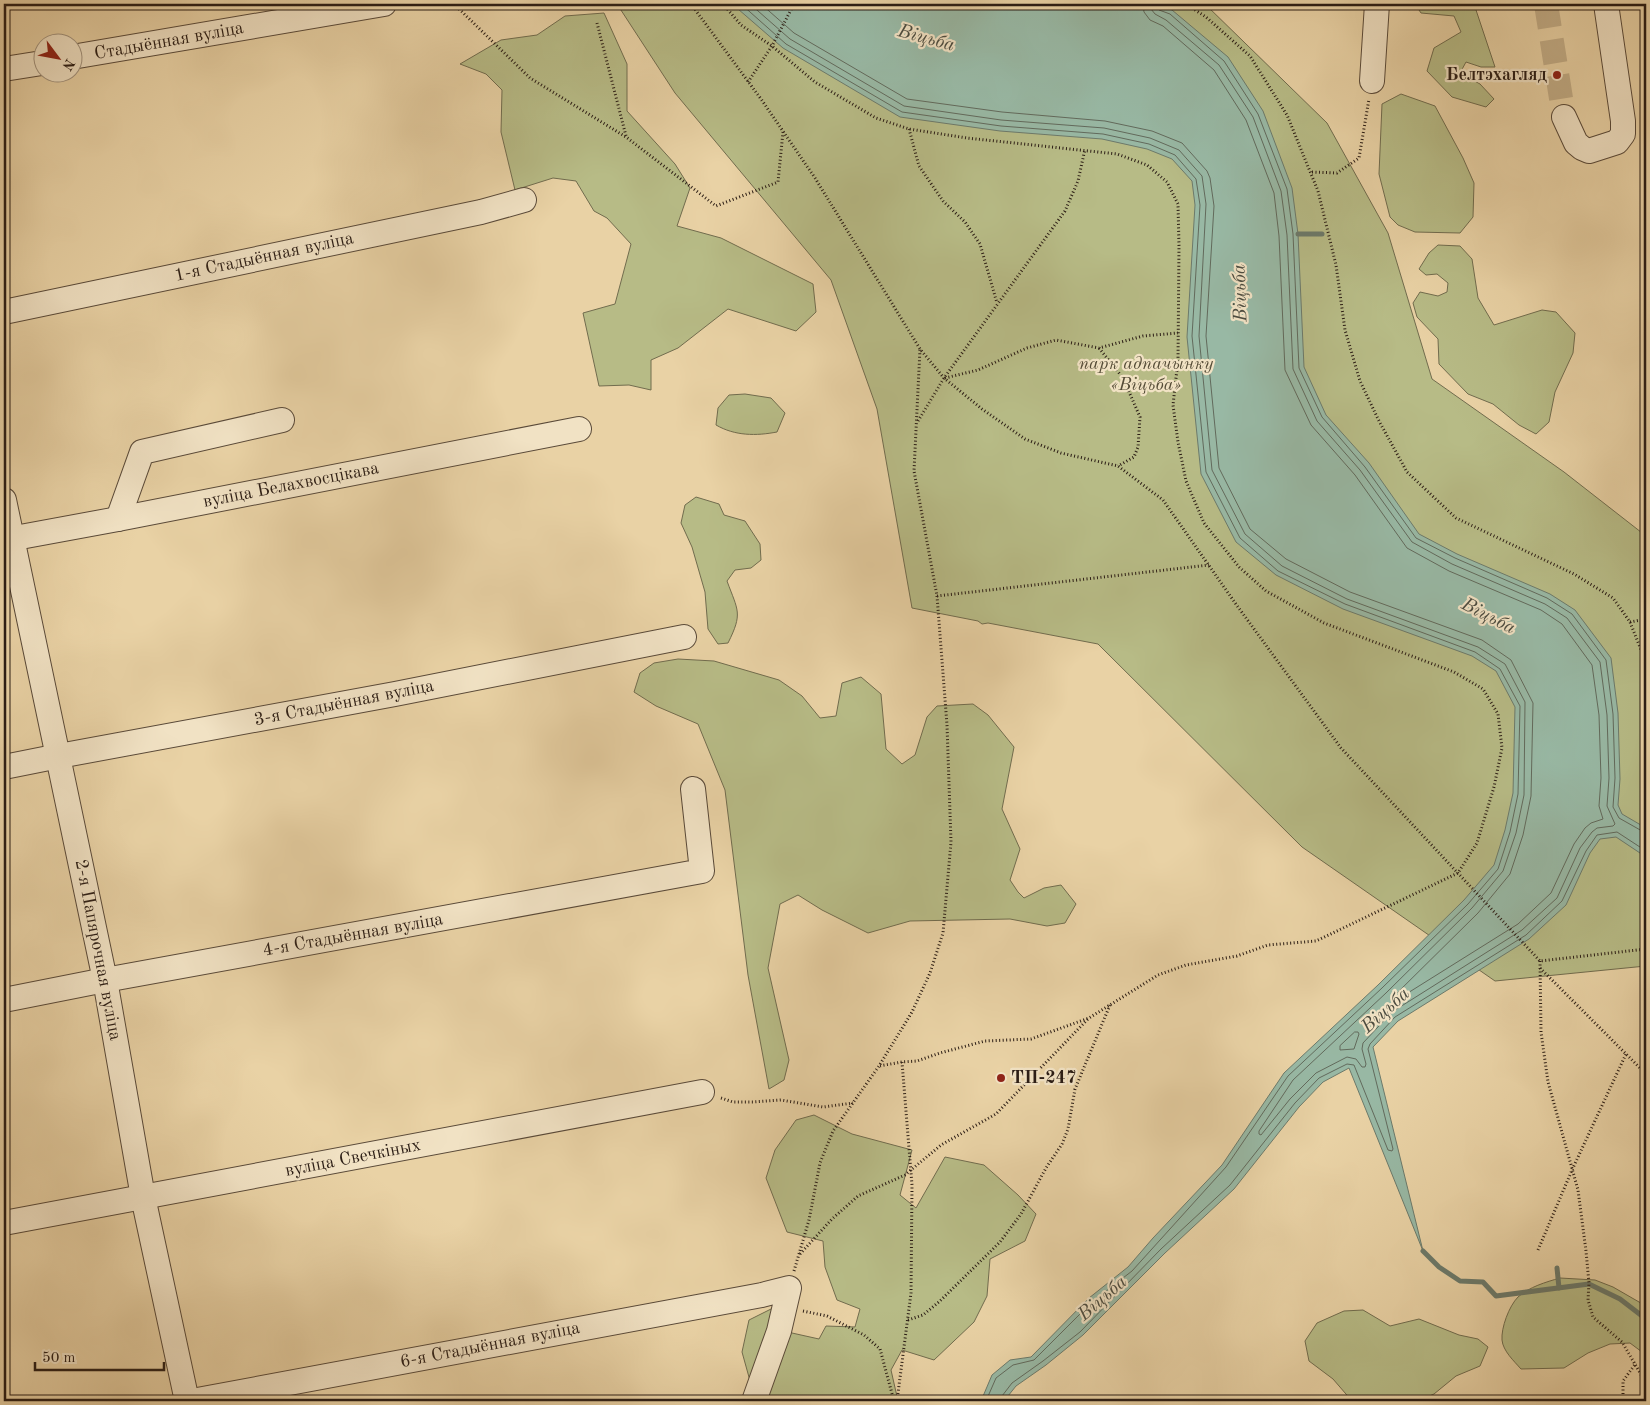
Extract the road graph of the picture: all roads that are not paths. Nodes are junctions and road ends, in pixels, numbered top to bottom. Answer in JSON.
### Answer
{"nodes":[{"id":1,"x":384,"y":4,"type":"edge"},
{"id":2,"x":1377,"y":4,"type":"edge"},
{"id":3,"x":1606,"y":4,"type":"edge"},
{"id":4,"x":82,"y":55,"type":"edge"},
{"id":5,"x":32,"y":65,"type":"edge"},
{"id":6,"x":4,"y":69,"type":"edge"},
{"id":7,"x":1372,"y":81,"type":"road end"},
{"id":8,"x":1564,"y":117,"type":"tunnel mouth"},
{"id":9,"x":524,"y":200,"type":"dead end"},
{"id":10,"x":4,"y":312,"type":"edge"},
{"id":11,"x":282,"y":420,"type":"dead end"},
{"id":12,"x":579,"y":429,"type":"dead end"},
{"id":13,"x":4,"y":500,"type":"edge"},
{"id":14,"x":118,"y":520,"type":"junction"},
{"id":15,"x":8,"y":539,"type":"edge"},
{"id":16,"x":684,"y":637,"type":"dead end"},
{"id":17,"x":59,"y":756,"type":"junction"},
{"id":18,"x":4,"y":767,"type":"edge"},
{"id":19,"x":693,"y":789,"type":"dead end"},
{"id":20,"x":105,"y":980,"type":"junction"},
{"id":21,"x":4,"y":1000,"type":"edge"},
{"id":22,"x":702,"y":1092,"type":"road end"},
{"id":23,"x":143,"y":1197,"type":"junction"},
{"id":24,"x":4,"y":1223,"type":"edge"},
{"id":25,"x":186,"y":1401,"type":"edge"},
{"id":26,"x":192,"y":1401,"type":"edge"},
{"id":27,"x":754,"y":1401,"type":"edge"}],
"edges":[{"from":1,"to":4,"type":"street","name":"Стадыённая вуліца"},
{"from":2,"to":7,"type":"street"},
{"from":3,"to":8,"type":"street"},
{"from":5,"to":6,"type":"street"},
{"from":9,"to":10,"type":"street","name":"1-я Стадыённая вуліца"},
{"from":11,"to":14,"type":"street"},
{"from":12,"to":14,"type":"street","name":"вуліца Белахвосцікава"},
{"from":13,"to":15,"type":"street","name":"2-я Папярочная вуліца"},
{"from":14,"to":15,"type":"street","name":"вуліца Белахвосцікава"},
{"from":15,"to":17,"type":"street","name":"2-я Папярочная вуліца"},
{"from":16,"to":17,"type":"street","name":"3-я Стадыённая вуліца"},
{"from":17,"to":18,"type":"street","name":"3-я Стадыённая вуліца"},
{"from":17,"to":20,"type":"street","name":"2-я Папярочная вуліца"},
{"from":19,"to":20,"type":"street","name":"4-я Стадыённая вуліца"},
{"from":20,"to":21,"type":"street","name":"4-я Стадыённая вуліца"},
{"from":20,"to":23,"type":"street","name":"2-я Папярочная вуліца"},
{"from":22,"to":23,"type":"street","name":"вуліца Свечкіных"},
{"from":23,"to":24,"type":"street","name":"вуліца Свечкіных"},
{"from":23,"to":25,"type":"street","name":"2-я Папярочная вуліца"},
{"from":26,"to":27,"type":"street","name":"6-я Стадыённая вуліца"}]}
